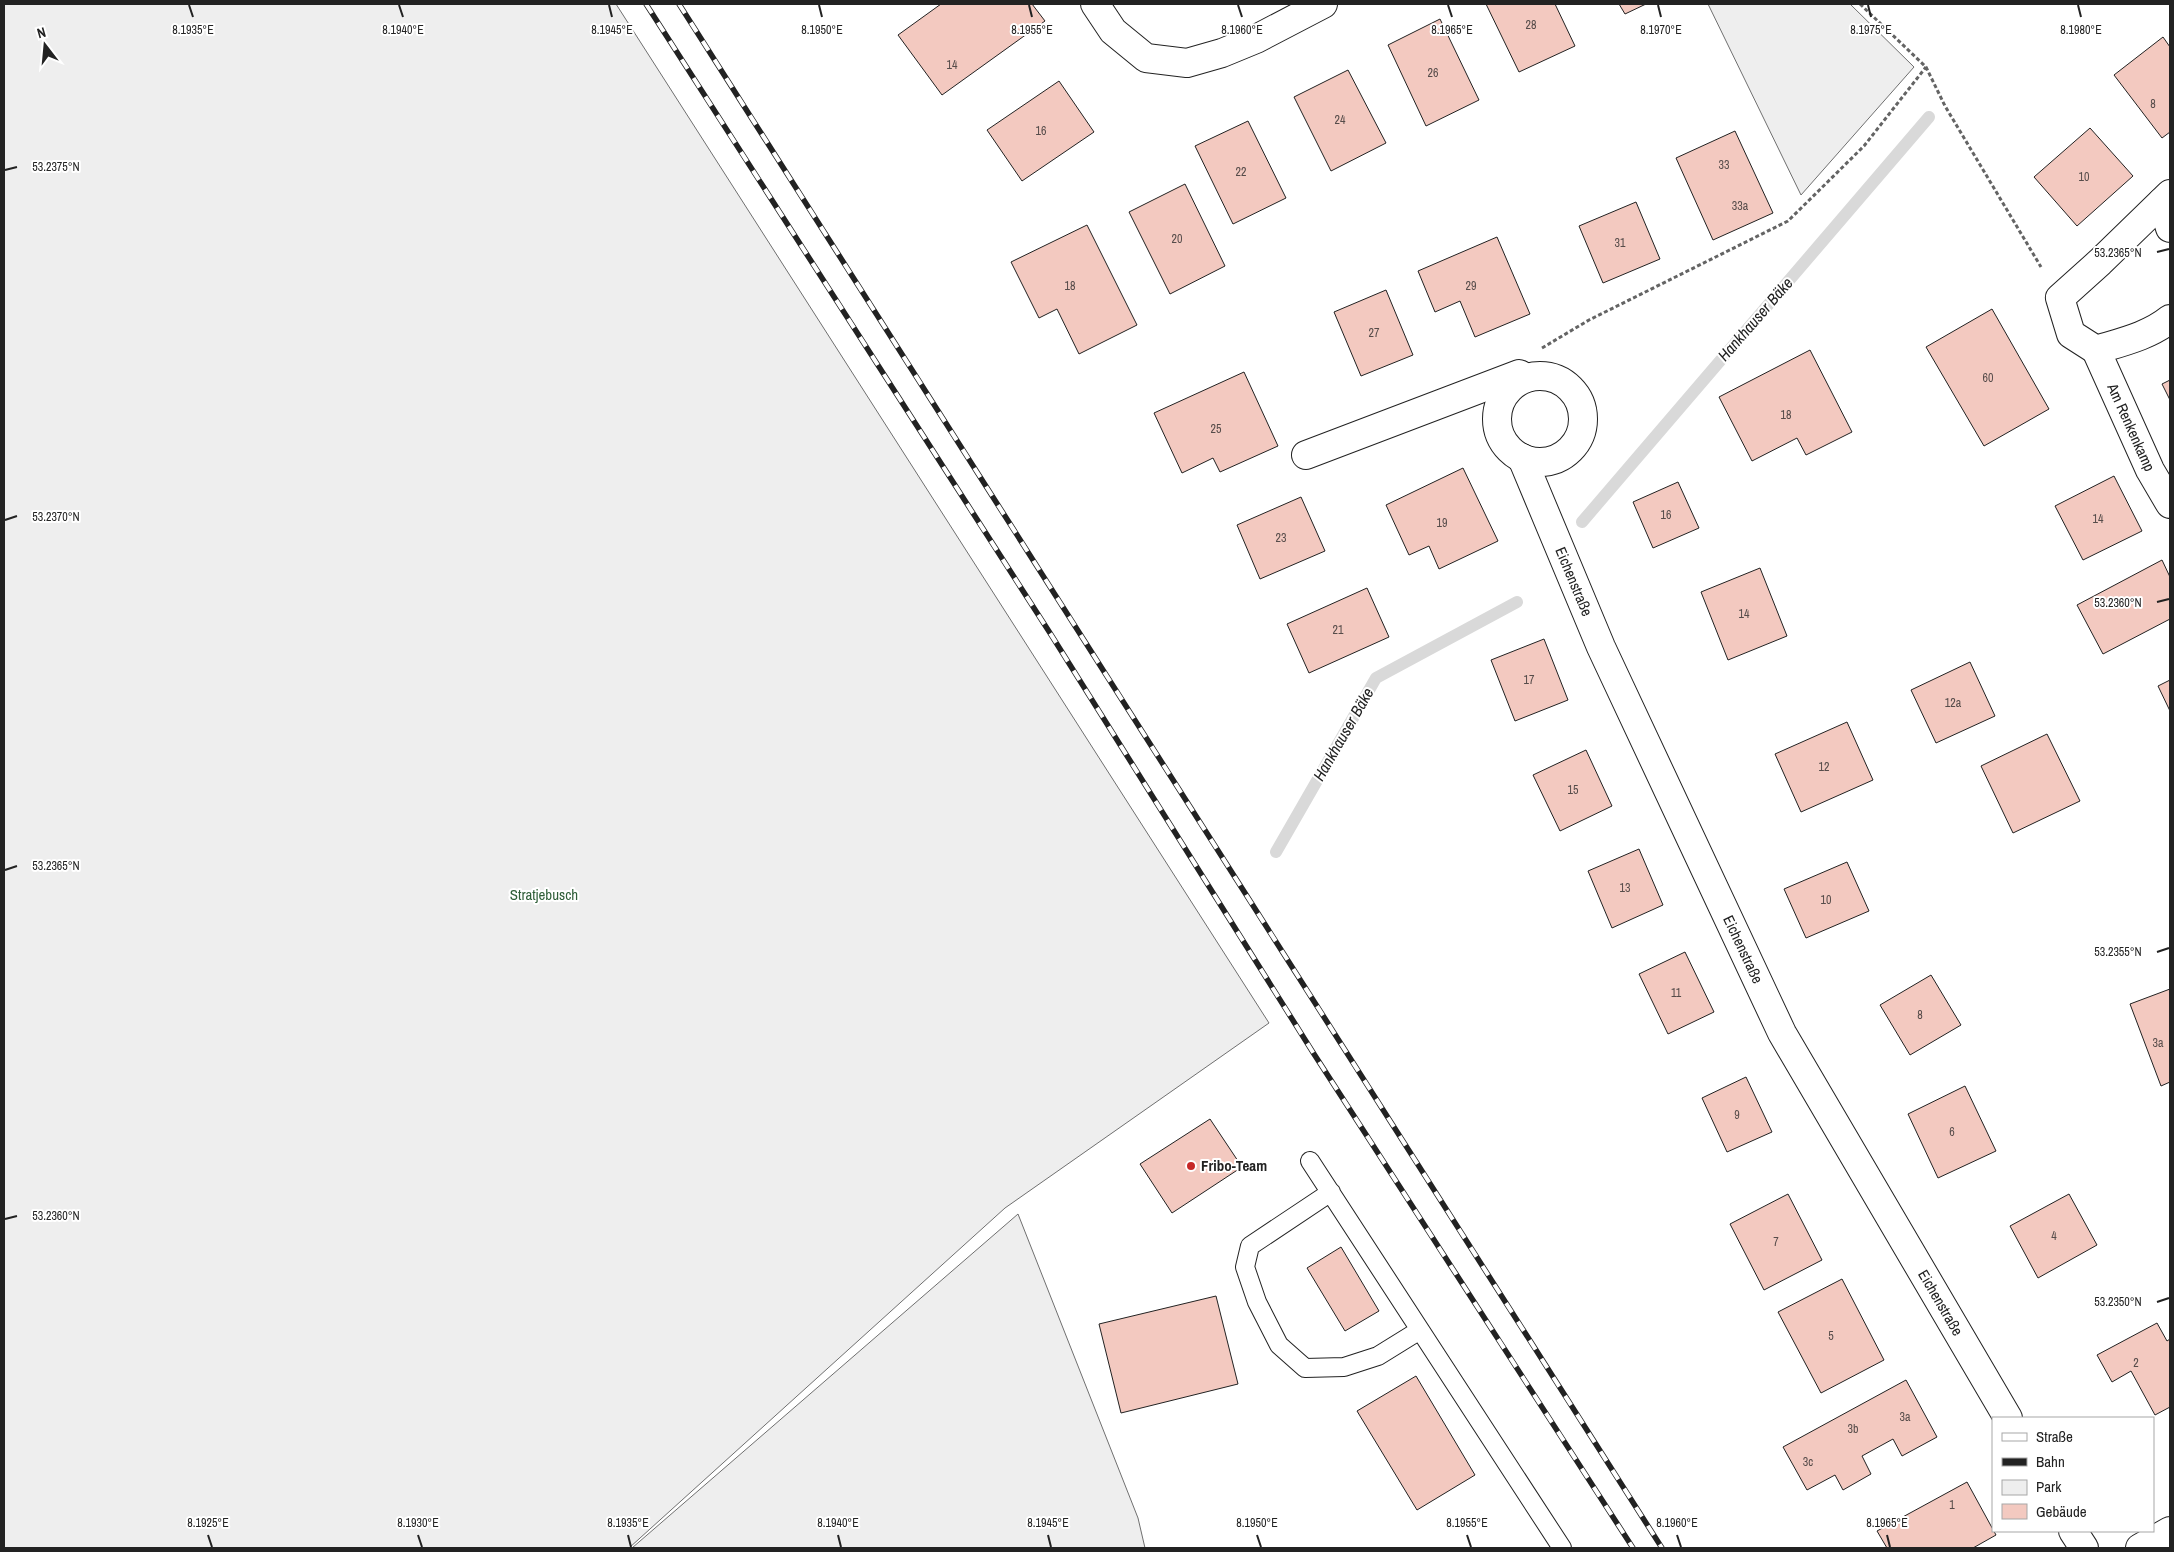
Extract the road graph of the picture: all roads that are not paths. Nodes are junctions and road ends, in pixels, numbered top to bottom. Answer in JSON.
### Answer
{"nodes":[{"id":1,"x":1095,"y":4,"type":"edge"},
{"id":2,"x":1323,"y":4,"type":"edge"},
{"id":3,"x":2166,"y":198,"type":"edge"},
{"id":4,"x":2170,"y":228,"type":"edge"},
{"id":5,"x":2170,"y":320,"type":"edge"},
{"id":6,"x":2096,"y":350,"type":"junction"},
{"id":7,"x":1527,"y":378,"type":"junction"},
{"id":8,"x":1306,"y":454,"type":"dead end"},
{"id":9,"x":1522,"y":458,"type":"junction"},
{"id":10,"x":2170,"y":504,"type":"edge"},
{"id":11,"x":1310,"y":1160,"type":"dead end"},
{"id":12,"x":1331,"y":1192,"type":"junction"},
{"id":13,"x":1420,"y":1330,"type":"junction"},
{"id":14,"x":2007,"y":1417,"type":"edge"},
{"id":15,"x":2170,"y":1531,"type":"edge"},
{"id":16,"x":2074,"y":1532,"type":"edge"},
{"id":17,"x":1562,"y":1548,"type":"edge"},
{"id":18,"x":2084,"y":1548,"type":"edge"},
{"id":19,"x":2140,"y":1548,"type":"edge"}],
"edges":[{"from":1,"to":2,"type":"street"},
{"from":3,"to":4,"type":"street"},
{"from":3,"to":6,"type":"street"},
{"from":5,"to":6,"type":"street"},
{"from":6,"to":10,"type":"street","name":"Am Renkenkamp"},
{"from":7,"to":8,"type":"street"},
{"from":7,"to":9,"type":"street","name":"Eichenstraße"},
{"from":7,"to":9,"type":"street"},
{"from":9,"to":14,"type":"street","name":"Eichenstraße"},
{"from":11,"to":12,"type":"lane"},
{"from":12,"to":13,"type":"lane"},
{"from":12,"to":13,"type":"lane"},
{"from":13,"to":17,"type":"lane"},
{"from":15,"to":19,"type":"street"},
{"from":16,"to":18,"type":"street"}]}
